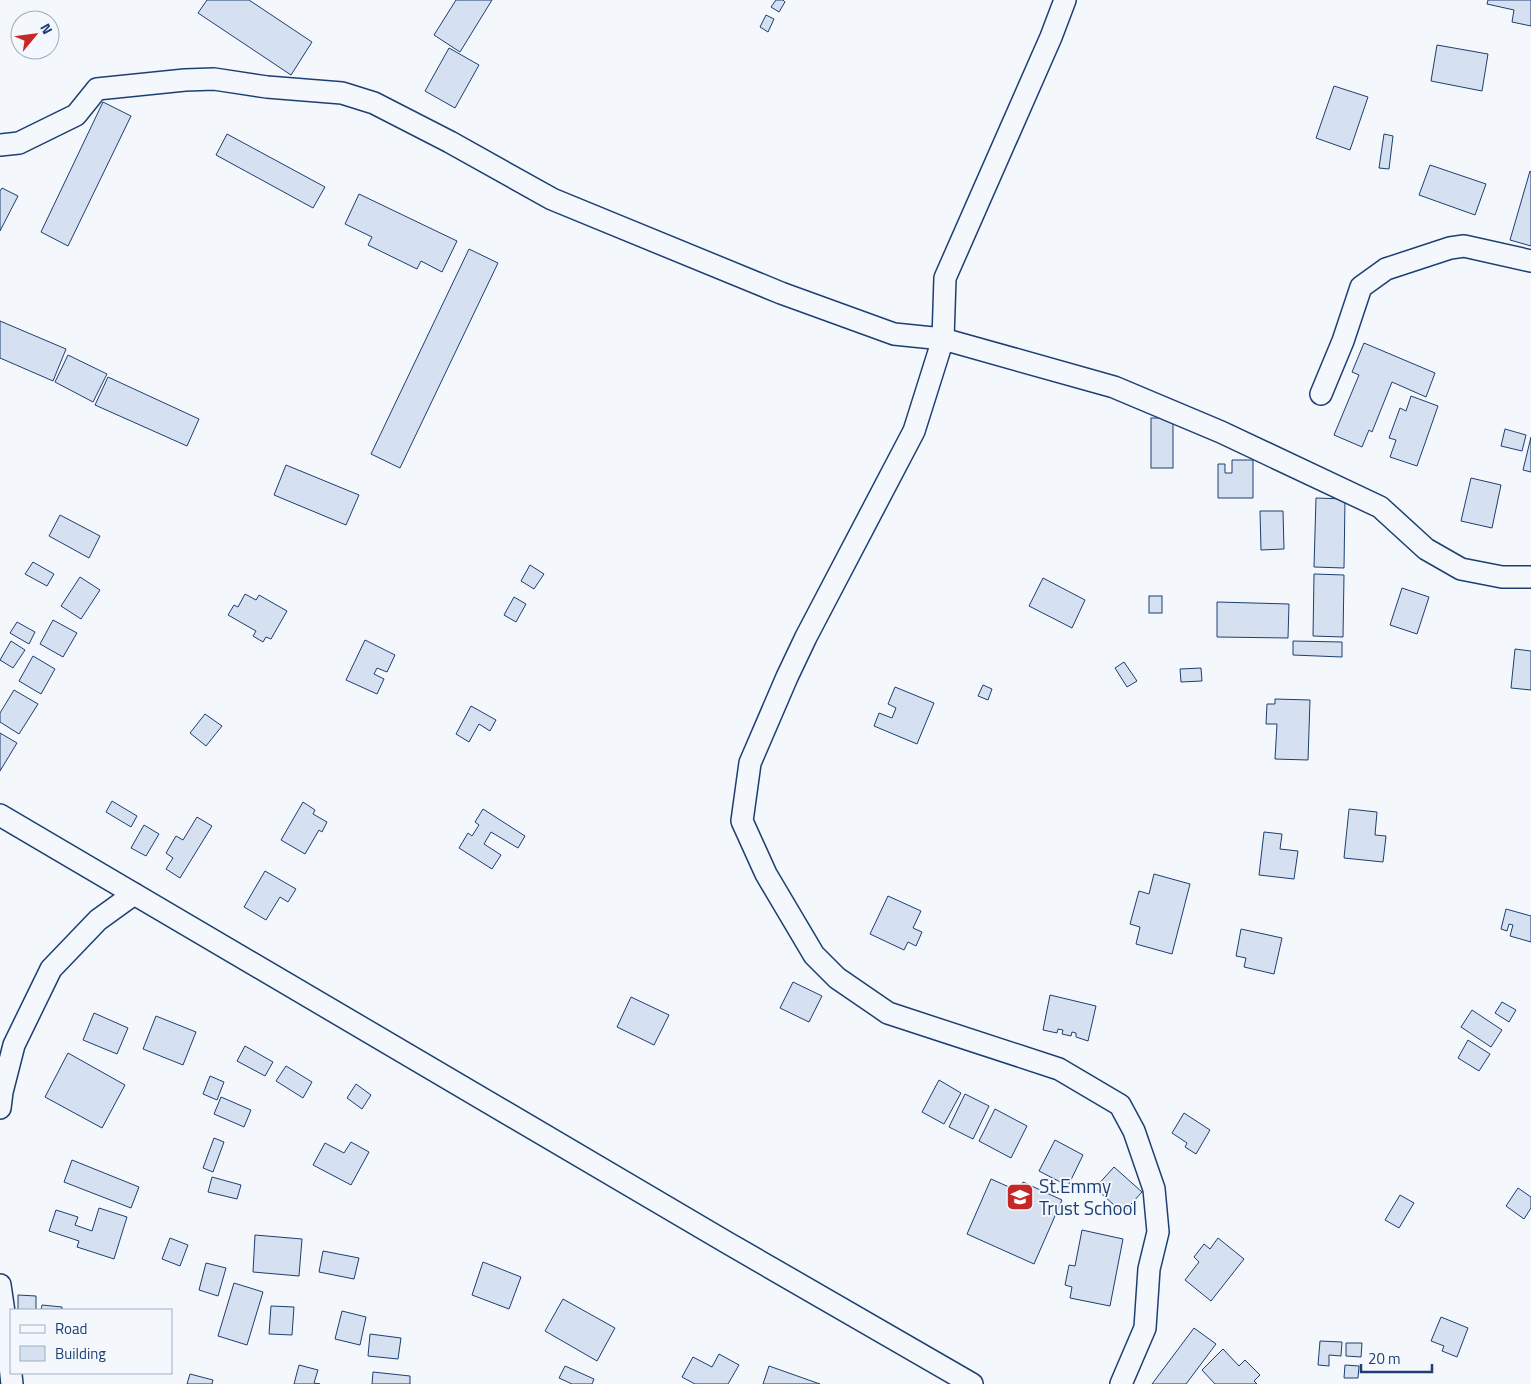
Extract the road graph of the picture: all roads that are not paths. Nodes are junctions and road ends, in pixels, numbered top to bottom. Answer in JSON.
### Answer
{"nodes":[{"id":1,"x":1065,"y":0,"type":"edge"},
{"id":2,"x":0,"y":145,"type":"edge"},
{"id":3,"x":1531,"y":260,"type":"edge"},
{"id":4,"x":943,"y":339,"type":"junction"},
{"id":5,"x":1321,"y":394,"type":"dead end"},
{"id":6,"x":1531,"y":575,"type":"edge"},
{"id":7,"x":0,"y":815,"type":"edge"},
{"id":8,"x":134,"y":894,"type":"junction"},
{"id":9,"x":0,"y":1108,"type":"edge"},
{"id":10,"x":0,"y":1285,"type":"edge"},
{"id":11,"x":10,"y":1366,"type":"edge"},
{"id":12,"x":972,"y":1384,"type":"edge"},
{"id":13,"x":1121,"y":1384,"type":"edge"}],
"edges":[{"from":1,"to":4,"type":"street"},
{"from":2,"to":4,"type":"street"},
{"from":3,"to":5,"type":"street"},
{"from":4,"to":6,"type":"street"},
{"from":4,"to":13,"type":"street"},
{"from":7,"to":8,"type":"street"},
{"from":8,"to":9,"type":"street"},
{"from":8,"to":12,"type":"street"},
{"from":10,"to":11,"type":"street"}]}
